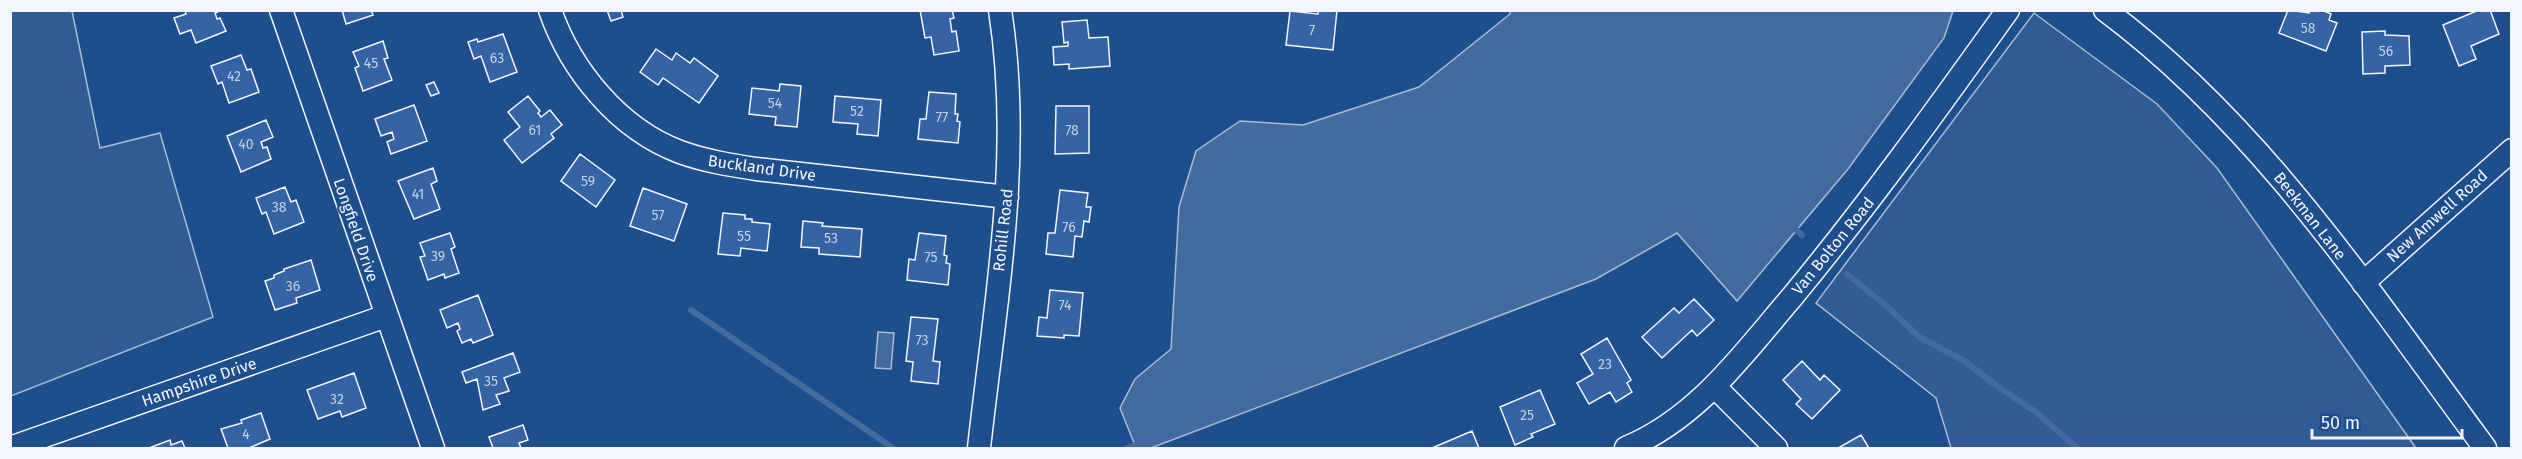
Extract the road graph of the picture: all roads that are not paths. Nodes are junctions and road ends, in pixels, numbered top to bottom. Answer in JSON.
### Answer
{"nodes":[{"id":1,"x":281,"y":10,"type":"edge"},
{"id":2,"x":550,"y":10,"type":"edge"},
{"id":3,"x":1000,"y":10,"type":"edge"},
{"id":4,"x":2007,"y":10,"type":"edge"},
{"id":5,"x":2105,"y":10,"type":"edge"},
{"id":6,"x":2511,"y":150,"type":"edge"},
{"id":7,"x":1006,"y":197,"type":"junction"},
{"id":8,"x":2363,"y":283,"type":"junction"},
{"id":9,"x":386,"y":316,"type":"junction"},
{"id":10,"x":1715,"y":387,"type":"junction"},
{"id":11,"x":10,"y":448,"type":"edge"},
{"id":12,"x":433,"y":448,"type":"edge"},
{"id":13,"x":979,"y":448,"type":"edge"},
{"id":14,"x":1626,"y":448,"type":"edge"},
{"id":15,"x":1776,"y":448,"type":"edge"},
{"id":16,"x":2485,"y":448,"type":"edge"}],
"edges":[{"from":1,"to":9,"type":"street","name":"Longfield Drive"},
{"from":2,"to":7,"type":"street","name":"Buckland Drive"},
{"from":3,"to":7,"type":"street","name":"Rohill Road"},
{"from":4,"to":10,"type":"street","name":"Van Bolton Road"},
{"from":5,"to":8,"type":"street","name":"Beekman Lane"},
{"from":6,"to":8,"type":"street","name":"New Amwell Road"},
{"from":7,"to":13,"type":"street","name":"Rohill Road"},
{"from":8,"to":16,"type":"street","name":"Beekman Lane"},
{"from":9,"to":11,"type":"street","name":"Hampshire Drive"},
{"from":9,"to":12,"type":"street","name":"Longfield Drive"},
{"from":10,"to":14,"type":"street","name":"Van Bolton Road"},
{"from":10,"to":15,"type":"street"}]}
